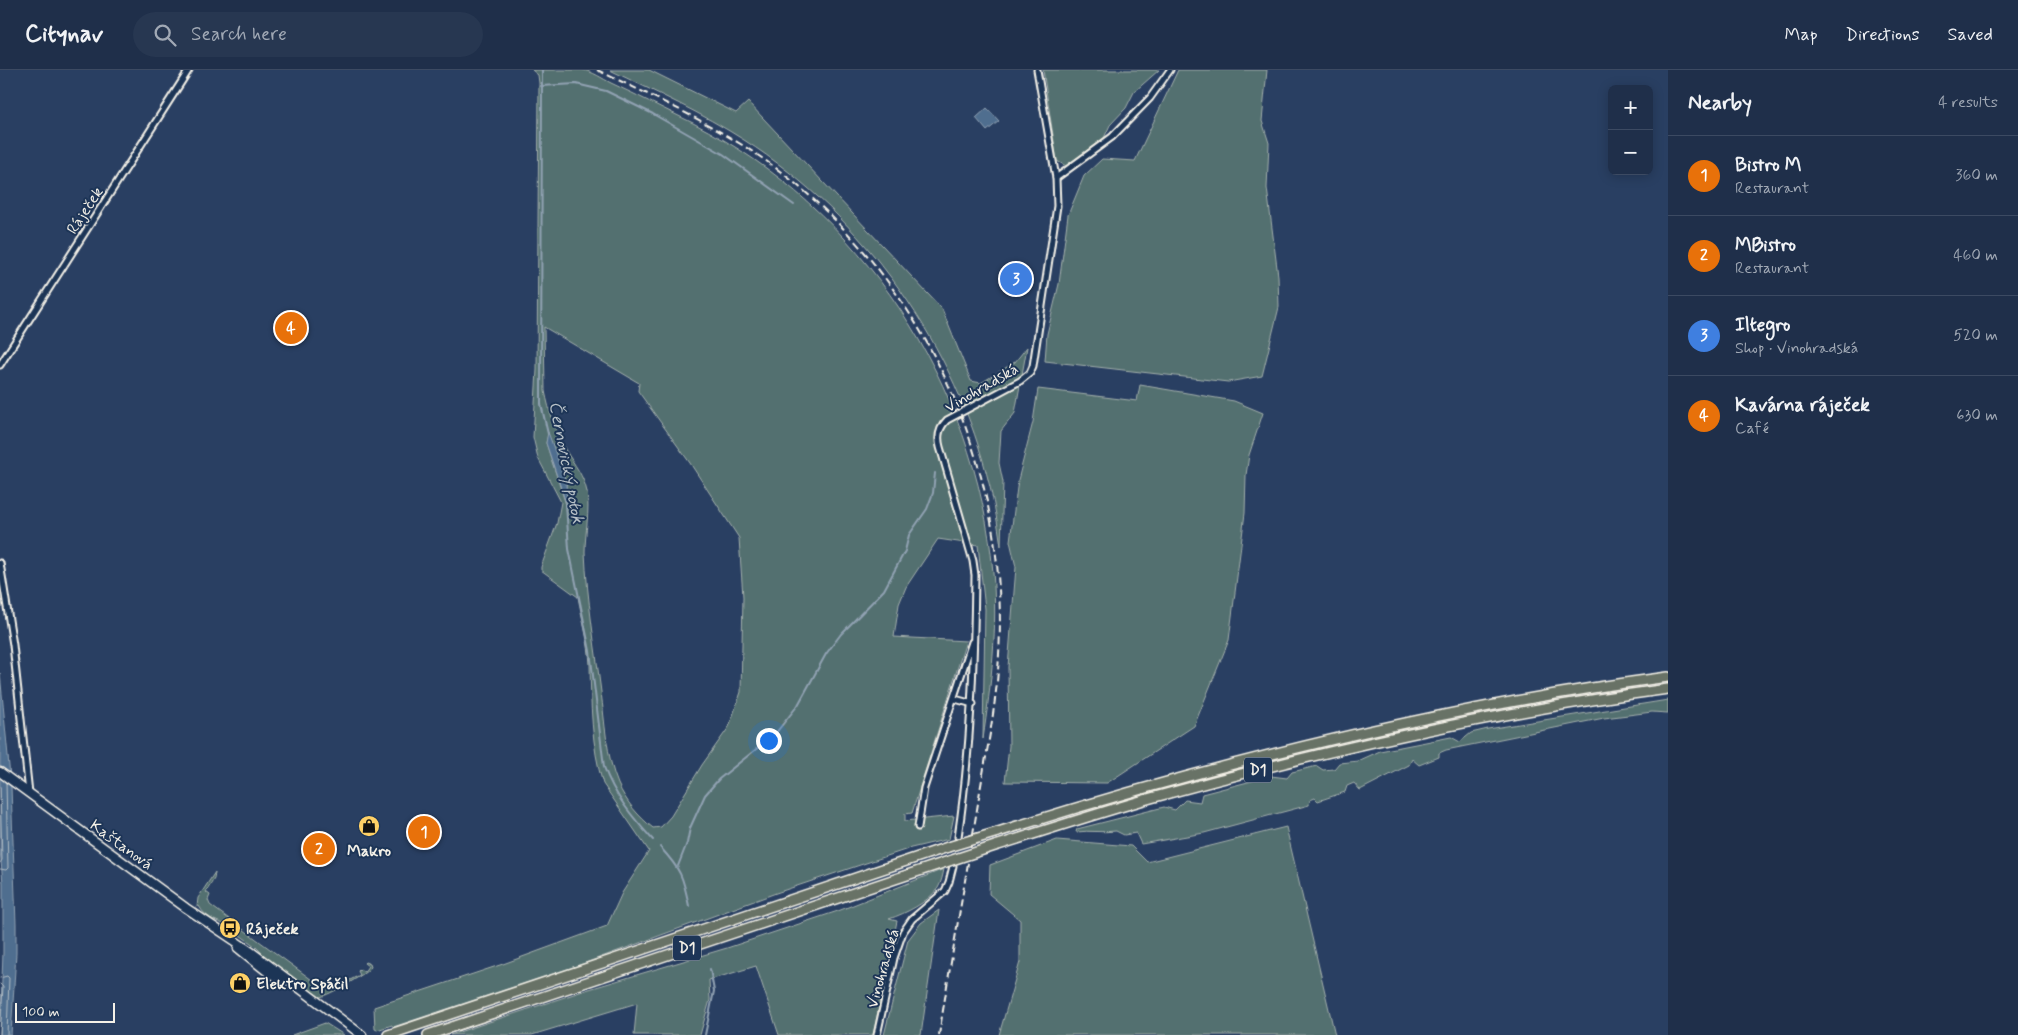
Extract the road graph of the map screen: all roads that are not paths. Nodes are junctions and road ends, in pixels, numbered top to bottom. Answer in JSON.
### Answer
{"nodes":[{"id":1,"x":189,"y":70,"type":"edge"},
{"id":2,"x":1037,"y":70,"type":"edge"},
{"id":3,"x":1170,"y":70,"type":"edge"},
{"id":4,"x":1056,"y":178,"type":"junction"},
{"id":5,"x":0,"y":365,"type":"edge"},
{"id":6,"x":0,"y":562,"type":"edge"},
{"id":7,"x":975,"y":634,"type":"junction"},
{"id":8,"x":1668,"y":677,"type":"edge"},
{"id":9,"x":1668,"y":689,"type":"edge"},
{"id":10,"x":955,"y":699,"type":"junction"},
{"id":11,"x":973,"y":704,"type":"junction"},
{"id":12,"x":0,"y":772,"type":"edge"},
{"id":13,"x":27,"y":791,"type":"junction"},
{"id":14,"x":918,"y":827,"type":"dead end"},
{"id":15,"x":958,"y":837,"type":"dead end"},
{"id":16,"x":950,"y":864,"type":"junction"},
{"id":17,"x":362,"y":1035,"type":"edge"},
{"id":18,"x":388,"y":1035,"type":"edge"},
{"id":19,"x":428,"y":1035,"type":"edge"},
{"id":20,"x":877,"y":1035,"type":"edge"}],
"edges":[{"from":1,"to":5,"type":"street","name":"Ráječek"},
{"from":2,"to":4,"type":"street","name":"Vinohradská"},
{"from":3,"to":4,"type":"street"},
{"from":4,"to":7,"type":"street","name":"Vinohradská"},
{"from":6,"to":13,"type":"street"},
{"from":7,"to":10,"type":"street","name":"Vinohradská"},
{"from":7,"to":11,"type":"street","name":"Vinohradská"},
{"from":8,"to":18,"type":"highway","number":"D1","bridge":true},
{"from":9,"to":16,"type":"highway","number":"D1","bridge":true},
{"from":10,"to":11,"type":"street"},
{"from":10,"to":14,"type":"street","name":"Vinohradská"},
{"from":11,"to":15,"type":"street","name":"Vinohradská"},
{"from":12,"to":13,"type":"main road","name":"Kaštanová"},
{"from":13,"to":17,"type":"main road","name":"Kaštanová"},
{"from":16,"to":19,"type":"highway","number":"D1"},
{"from":16,"to":20,"type":"street","name":"Vinohradská"}]}
